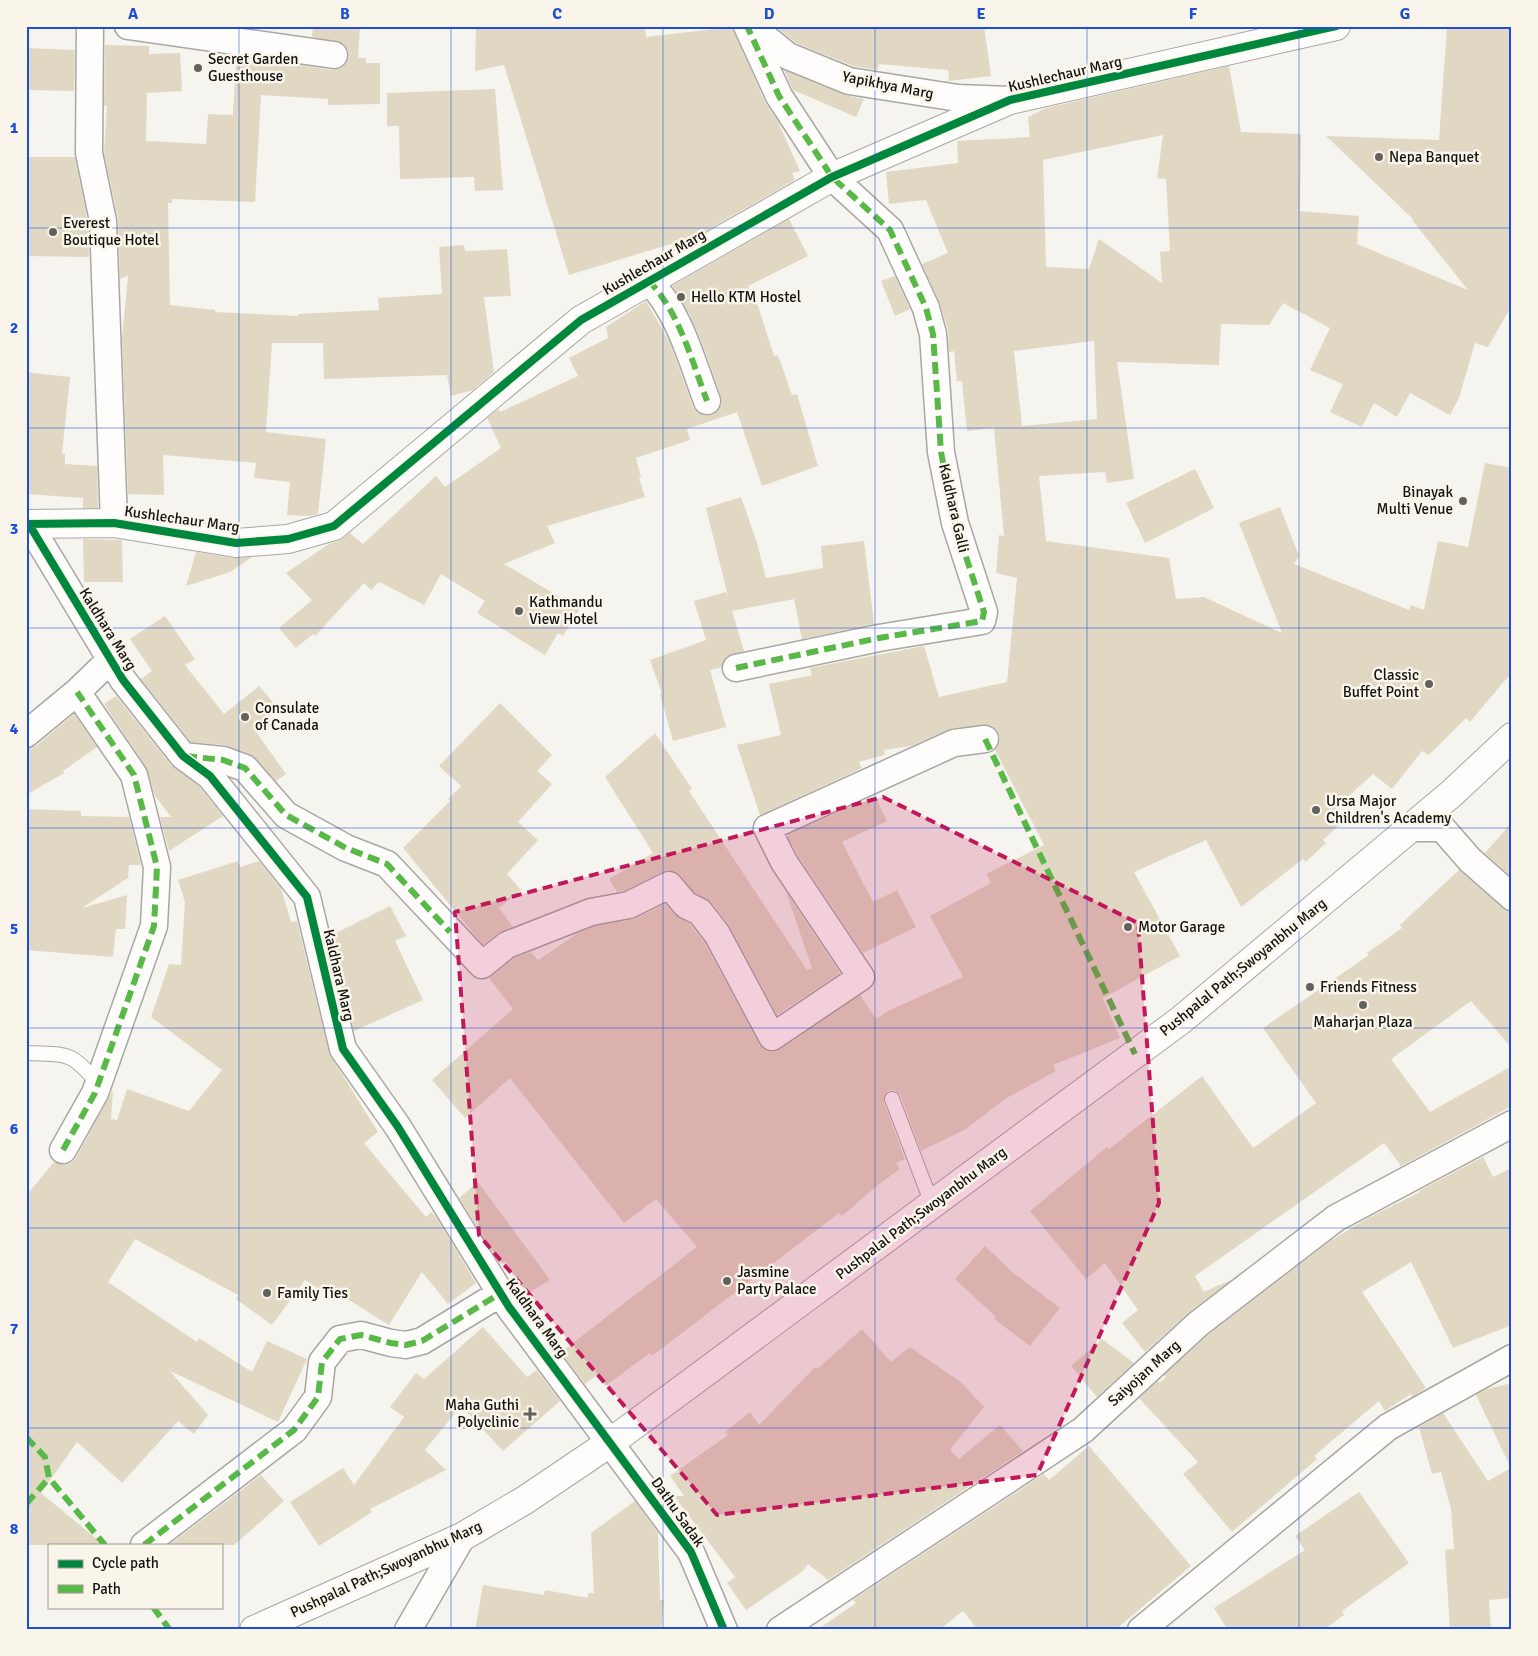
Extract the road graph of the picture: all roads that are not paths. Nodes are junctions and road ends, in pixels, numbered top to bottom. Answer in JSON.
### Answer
{"nodes":[{"id":1,"x":90,"y":26,"type":"edge"},
{"id":2,"x":128,"y":26,"type":"edge"},
{"id":3,"x":747,"y":26,"type":"edge"},
{"id":4,"x":751,"y":26,"type":"edge"},
{"id":5,"x":1336,"y":26,"type":"edge"},
{"id":6,"x":334,"y":55,"type":"dead end"},
{"id":7,"x":1010,"y":100,"type":"junction"},
{"id":8,"x":832,"y":177,"type":"junction"},
{"id":9,"x":648,"y":280,"type":"junction"},
{"id":10,"x":707,"y":401,"type":"dead end"},
{"id":11,"x":114,"y":523,"type":"junction"},
{"id":12,"x":28,"y":525,"type":"edge"},
{"id":13,"x":110,"y":660,"type":"junction"},
{"id":14,"x":736,"y":668,"type":"dead end"},
{"id":15,"x":77,"y":692,"type":"junction"},
{"id":16,"x":26,"y":734,"type":"edge"},
{"id":17,"x":1512,"y":737,"type":"edge"},
{"id":18,"x":984,"y":739,"type":"dead end"},
{"id":19,"x":182,"y":756,"type":"junction"},
{"id":20,"x":1408,"y":828,"type":"junction"},
{"id":21,"x":1512,"y":897,"type":"edge"},
{"id":22,"x":26,"y":1053,"type":"edge"},
{"id":23,"x":98,"y":1083,"type":"junction"},
{"id":24,"x":892,"y":1099,"type":"dead end"},
{"id":25,"x":1512,"y":1124,"type":"edge"},
{"id":26,"x":63,"y":1150,"type":"dead end"},
{"id":27,"x":932,"y":1204,"type":"junction"},
{"id":28,"x":501,"y":1294,"type":"junction"},
{"id":29,"x":1512,"y":1358,"type":"edge"},
{"id":30,"x":611,"y":1442,"type":"junction"},
{"id":31,"x":462,"y":1537,"type":"junction"},
{"id":32,"x":145,"y":1544,"type":"edge"},
{"id":33,"x":254,"y":1630,"type":"edge"},
{"id":34,"x":408,"y":1630,"type":"edge"},
{"id":35,"x":724,"y":1630,"type":"edge"},
{"id":36,"x":780,"y":1630,"type":"edge"},
{"id":37,"x":1141,"y":1630,"type":"edge"}],
"edges":[{"from":1,"to":11,"type":"street"},
{"from":2,"to":6,"type":"street"},
{"from":3,"to":8,"type":"street"},
{"from":4,"to":7,"type":"street","name":"Yapikhya Marg"},
{"from":5,"to":7,"type":"main road","name":"Kushlechaur Marg"},
{"from":7,"to":8,"type":"main road","name":"Kushlechaur Marg"},
{"from":8,"to":9,"type":"main road","name":"Kushlechaur Marg"},
{"from":8,"to":14,"type":"street","name":"Kaldhara Galli"},
{"from":9,"to":10,"type":"street"},
{"from":9,"to":11,"type":"main road","name":"Kushlechaur Marg"},
{"from":11,"to":12,"type":"main road","name":"Kushlechaur Marg"},
{"from":12,"to":13,"type":"street","name":"Kaldhara Marg"},
{"from":13,"to":15,"type":"street"},
{"from":13,"to":19,"type":"street","name":"Kaldhara Marg"},
{"from":15,"to":16,"type":"street"},
{"from":15,"to":23,"type":"street"},
{"from":17,"to":20,"type":"main road","name":"Pushpalal Path;Swoyanbhu Marg"},
{"from":18,"to":19,"type":"street"},
{"from":19,"to":28,"type":"street","name":"Kaldhara Marg"},
{"from":20,"to":21,"type":"street"},
{"from":20,"to":27,"type":"main road","name":"Pushpalal Path;Swoyanbhu Marg"},
{"from":22,"to":23,"type":"lane"},
{"from":23,"to":26,"type":"street"},
{"from":24,"to":27,"type":"lane"},
{"from":25,"to":36,"type":"street","name":"Saiyojan Marg"},
{"from":27,"to":30,"type":"main road","name":"Pushpalal Path;Swoyanbhu Marg"},
{"from":28,"to":30,"type":"street","name":"Kaldhara Marg"},
{"from":28,"to":32,"type":"street"},
{"from":29,"to":37,"type":"street"},
{"from":30,"to":31,"type":"main road","name":"Pushpalal Path;Swoyanbhu Marg"},
{"from":30,"to":35,"type":"street","name":"Dathu Sadak"},
{"from":31,"to":33,"type":"main road","name":"Pushpalal Path;Swoyanbhu Marg"},
{"from":31,"to":34,"type":"street"}]}
